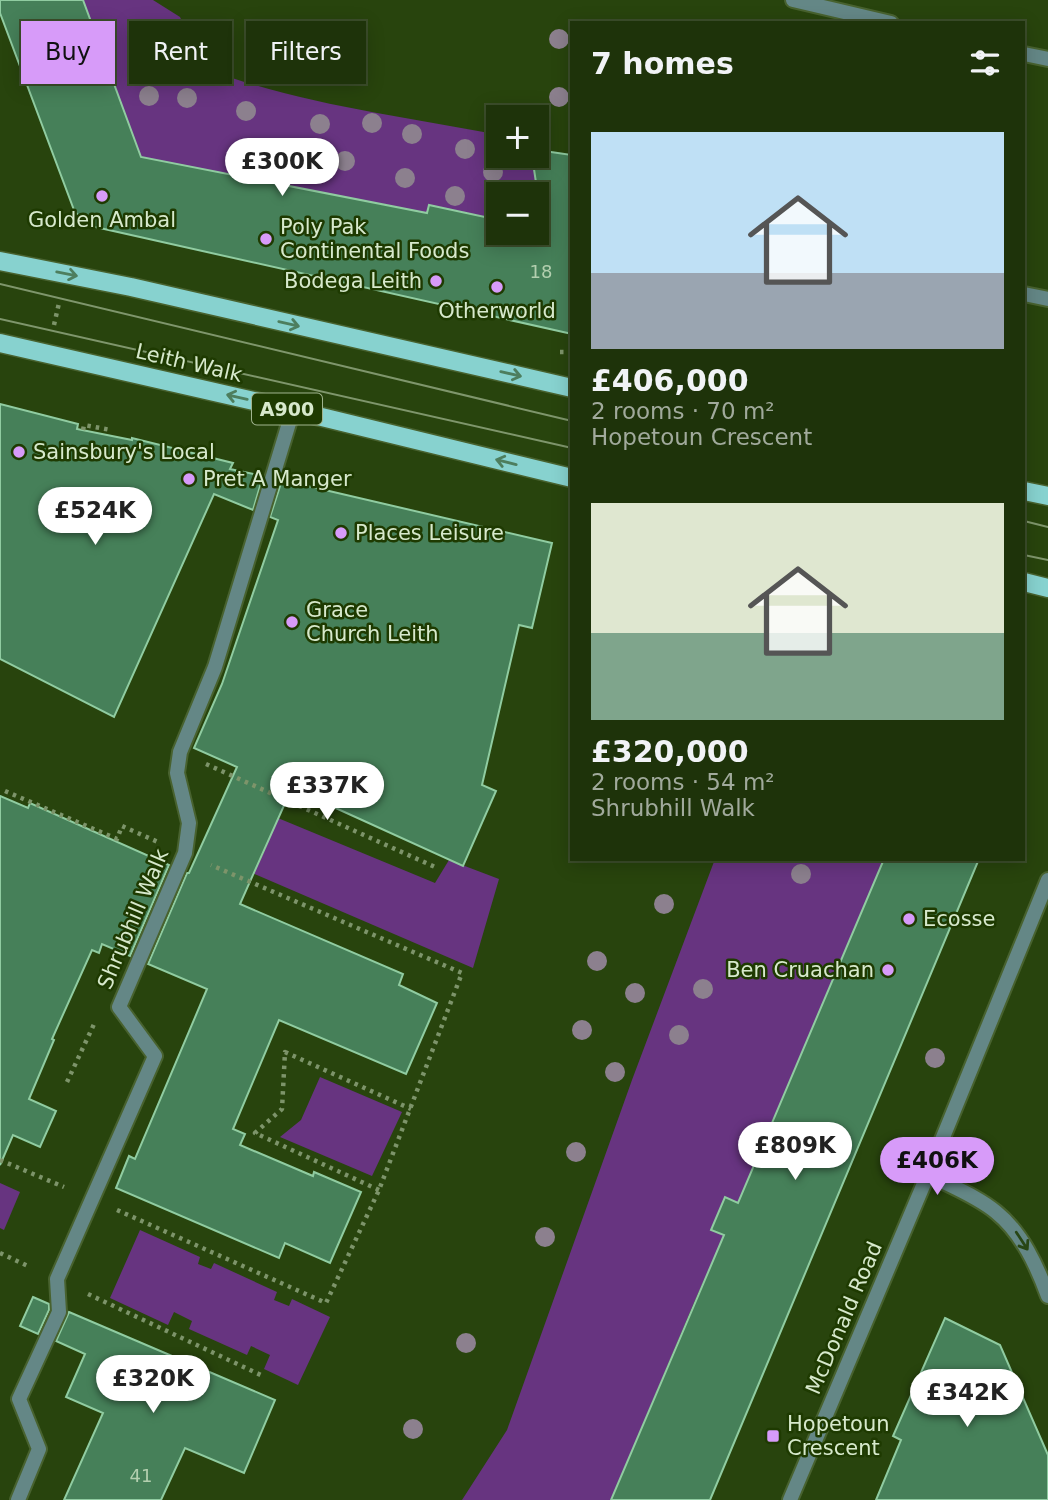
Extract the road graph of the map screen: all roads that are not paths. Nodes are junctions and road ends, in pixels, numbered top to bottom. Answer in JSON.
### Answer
{"nodes":[{"id":1,"x":793,"y":0,"type":"edge"},
{"id":2,"x":836,"y":5,"type":"edge"},
{"id":3,"x":885,"y":21,"type":"edge"},
{"id":4,"x":1025,"y":54,"type":"edge"},
{"id":5,"x":1048,"y":59,"type":"edge"},
{"id":6,"x":0,"y":261,"type":"edge"},
{"id":7,"x":1025,"y":293,"type":"edge"},
{"id":8,"x":1048,"y":299,"type":"edge"},
{"id":9,"x":0,"y":343,"type":"edge"},
{"id":10,"x":570,"y":388,"type":"edge"},
{"id":11,"x":293,"y":410,"type":"junction"},
{"id":12,"x":570,"y":478,"type":"edge"},
{"id":13,"x":1025,"y":491,"type":"edge"},
{"id":14,"x":1048,"y":496,"type":"edge"},
{"id":15,"x":1025,"y":582,"type":"edge"},
{"id":16,"x":1048,"y":588,"type":"edge"},
{"id":17,"x":1048,"y":880,"type":"edge"},
{"id":18,"x":928,"y":1174,"type":"junction"},
{"id":19,"x":1048,"y":1296,"type":"edge"},
{"id":20,"x":794,"y":1498,"type":"edge"},
{"id":21,"x":18,"y":1500,"type":"edge"}],
"edges":[{"from":1,"to":2,"type":"street"},
{"from":2,"to":3,"type":"street"},
{"from":4,"to":5,"type":"street"},
{"from":6,"to":10,"type":"main road","one_way":true},
{"from":7,"to":8,"type":"street"},
{"from":11,"to":9,"type":"main road","name":"Leith Walk","number":"A900","one_way":true},
{"from":12,"to":11,"type":"main road","name":"Leith Walk","number":"A900","one_way":true},
{"from":11,"to":21,"type":"street","name":"Shrubhill Walk"},
{"from":13,"to":14,"type":"main road"},
{"from":15,"to":16,"type":"main road"},
{"from":17,"to":18,"type":"street","name":"McDonald Road"},
{"from":18,"to":19,"type":"street","one_way":true},
{"from":18,"to":20,"type":"street","name":"McDonald Road"}]}
